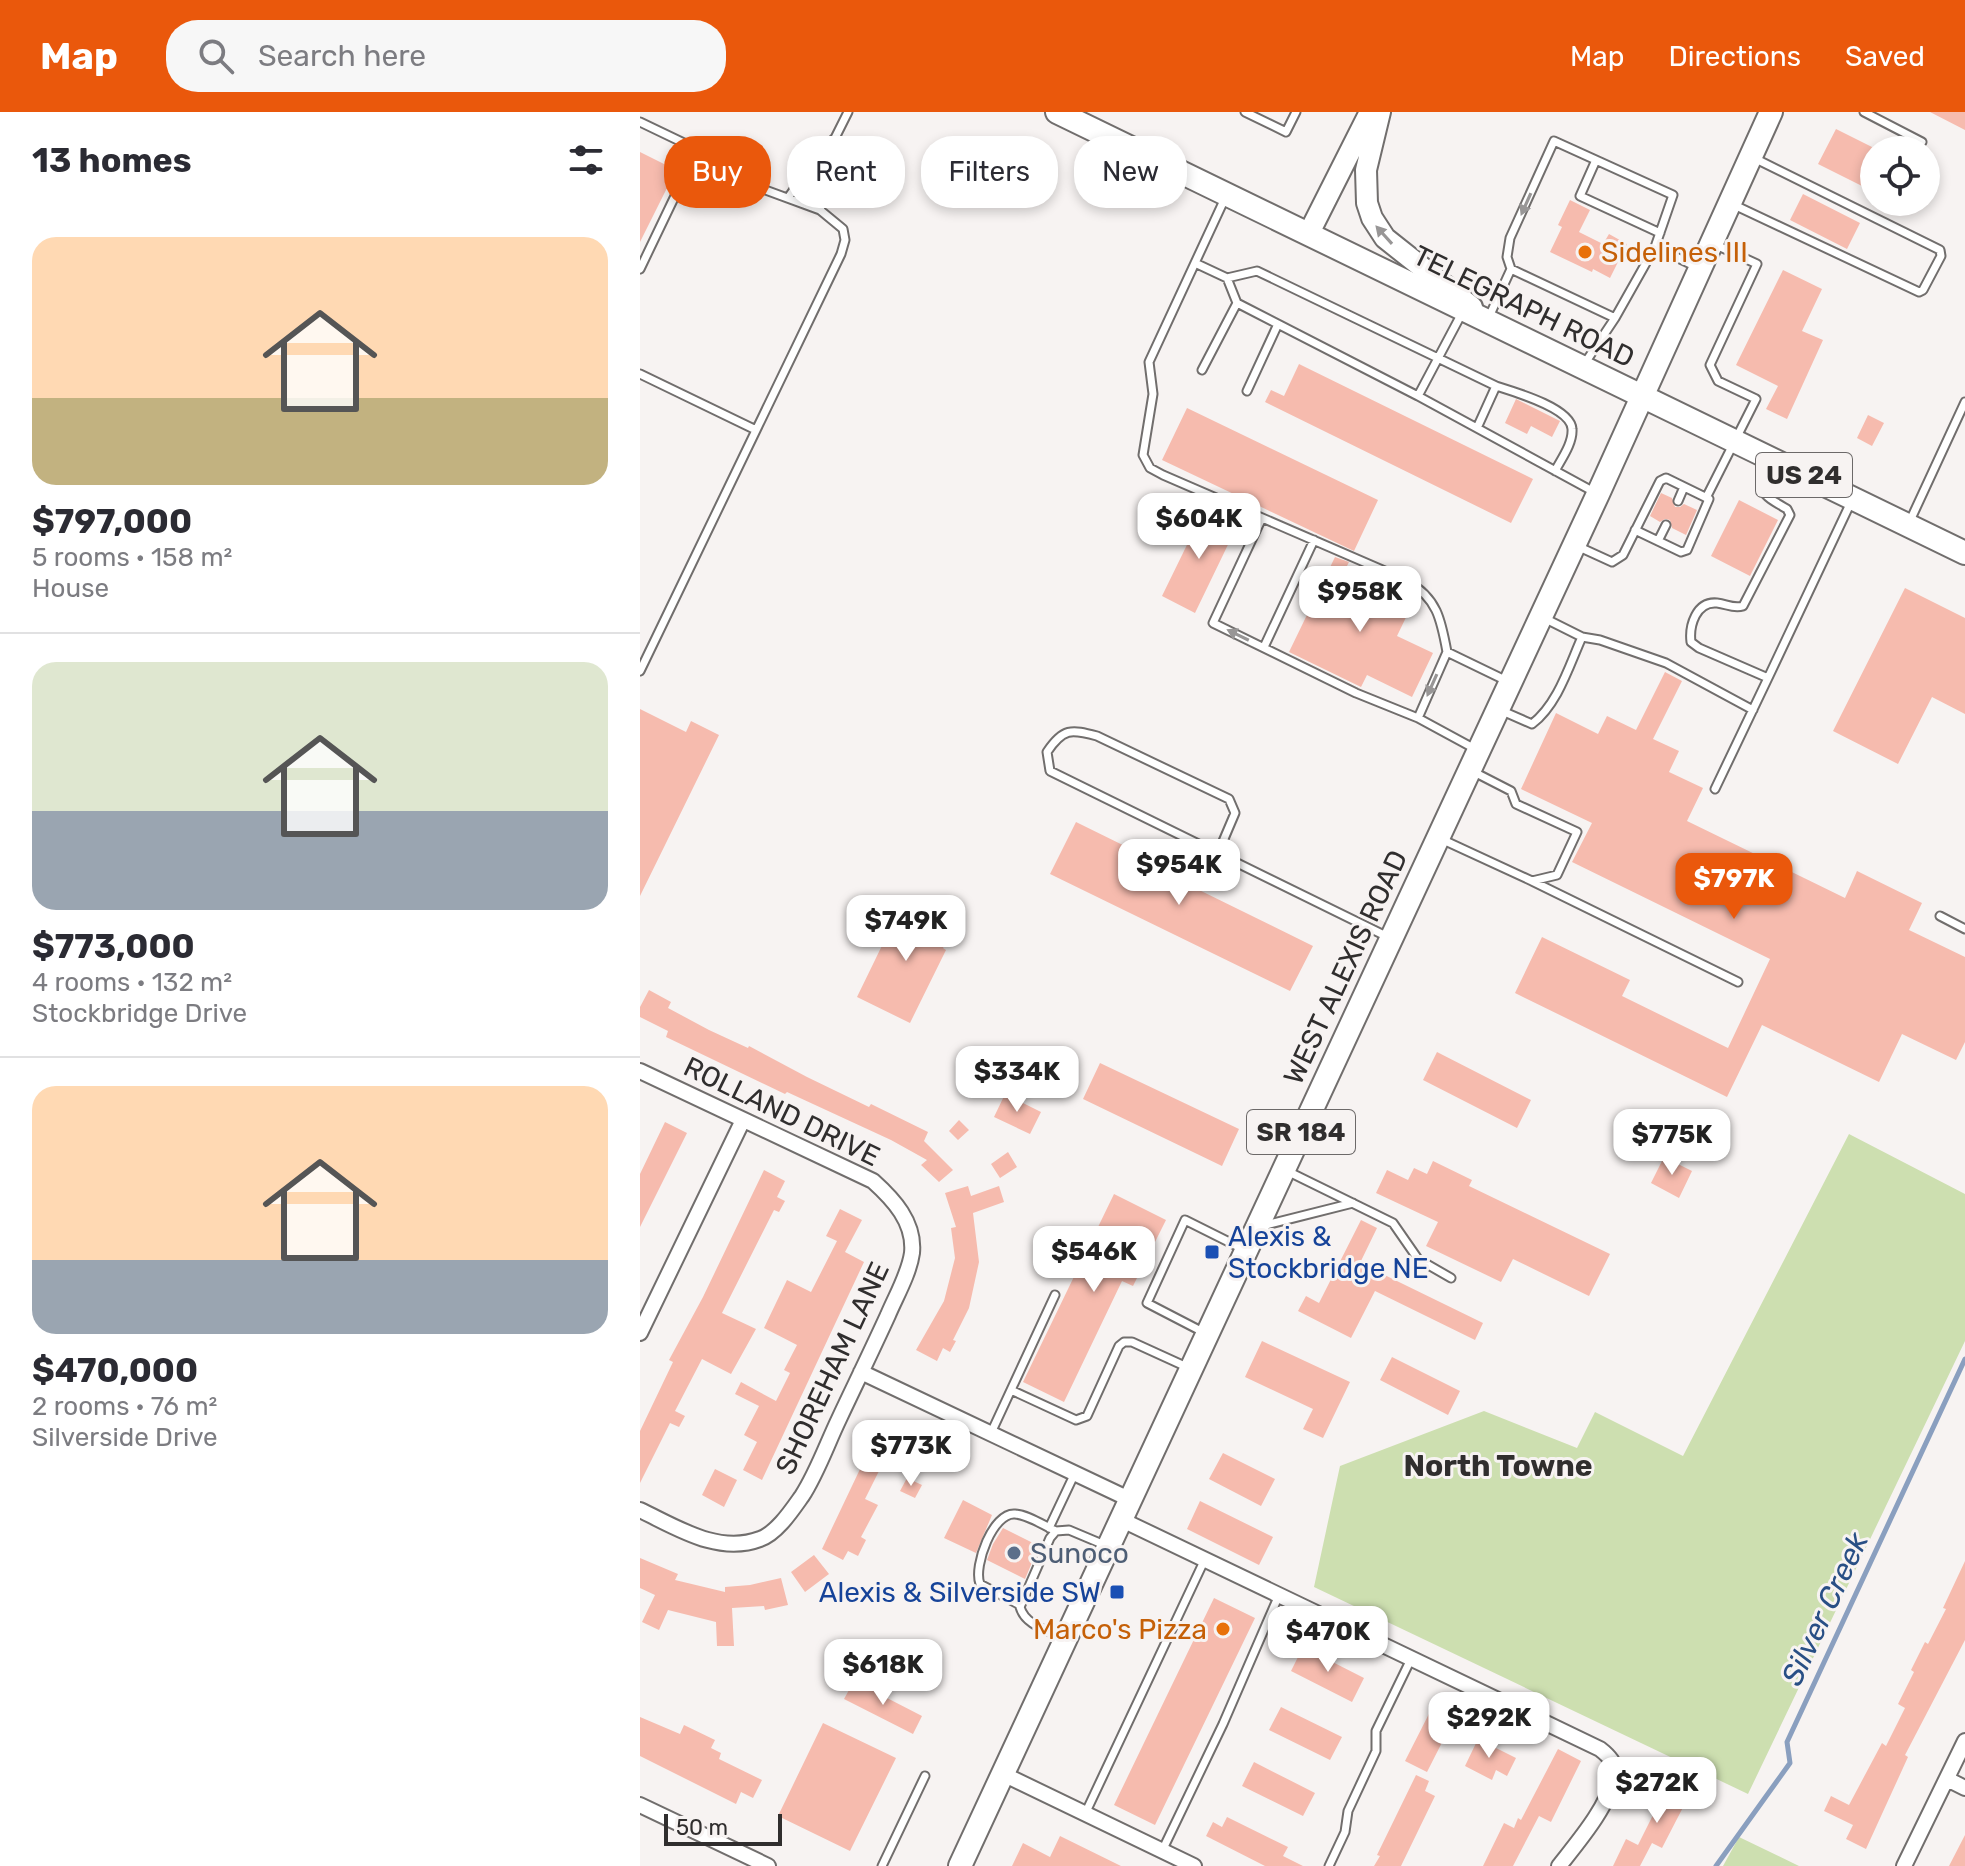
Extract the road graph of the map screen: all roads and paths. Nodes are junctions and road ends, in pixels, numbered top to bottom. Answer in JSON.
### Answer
{"nodes":[{"id":1,"x":848,"y":112,"type":"edge"},
{"id":2,"x":1057,"y":112,"type":"edge"},
{"id":3,"x":1245,"y":112,"type":"edge"},
{"id":4,"x":1296,"y":112,"type":"edge"},
{"id":5,"x":1370,"y":112,"type":"edge"},
{"id":6,"x":1380,"y":112,"type":"edge"},
{"id":7,"x":1771,"y":112,"type":"edge"},
{"id":8,"x":1864,"y":112,"type":"edge"},
{"id":9,"x":640,"y":122,"type":"edge"},
{"id":10,"x":668,"y":136,"type":"edge"},
{"id":11,"x":836,"y":136,"type":"edge"},
{"id":12,"x":1910,"y":136,"type":"edge"},
{"id":13,"x":1751,"y":156,"type":"junction"},
{"id":14,"x":1596,"y":160,"type":"junction"},
{"id":15,"x":1227,"y":194,"type":"junction"},
{"id":16,"x":1730,"y":203,"type":"junction"},
{"id":17,"x":669,"y":208,"type":"edge"},
{"id":18,"x":815,"y":208,"type":"edge"},
{"id":19,"x":820,"y":210,"type":"joint"},
{"id":20,"x":1309,"y":233,"type":"junction"},
{"id":21,"x":1660,"y":233,"type":"junction"},
{"id":22,"x":1712,"y":243,"type":"junction"},
{"id":23,"x":1655,"y":247,"type":"junction"},
{"id":24,"x":1195,"y":263,"type":"junction"},
{"id":25,"x":640,"y":269,"type":"edge"},
{"id":26,"x":1511,"y":269,"type":"junction"},
{"id":27,"x":1701,"y":269,"type":"junction"},
{"id":28,"x":1227,"y":278,"type":"junction"},
{"id":29,"x":1237,"y":303,"type":"junction"},
{"id":30,"x":1464,"y":309,"type":"junction"},
{"id":31,"x":1615,"y":318,"type":"junction"},
{"id":32,"x":1488,"y":320,"type":"junction"},
{"id":33,"x":1278,"y":324,"type":"junction"},
{"id":34,"x":1438,"y":359,"type":"junction"},
{"id":35,"x":1582,"y":367,"type":"junction"},
{"id":36,"x":1202,"y":370,"type":"dead end"},
{"id":37,"x":640,"y":374,"type":"edge"},
{"id":38,"x":1496,"y":386,"type":"junction"},
{"id":39,"x":1247,"y":391,"type":"dead end"},
{"id":40,"x":1418,"y":396,"type":"junction"},
{"id":41,"x":1643,"y":397,"type":"junction"},
{"id":42,"x":1965,"y":402,"type":"edge"},
{"id":43,"x":1477,"y":428,"type":"junction"},
{"id":44,"x":756,"y":430,"type":"junction"},
{"id":45,"x":1734,"y":441,"type":"junction"},
{"id":46,"x":1771,"y":459,"type":"junction"},
{"id":47,"x":1555,"y":471,"type":"junction"},
{"id":48,"x":1684,"y":487,"type":"junction"},
{"id":49,"x":1598,"y":494,"type":"junction"},
{"id":50,"x":1706,"y":498,"type":"junction"},
{"id":51,"x":1853,"y":498,"type":"junction"},
{"id":52,"x":1678,"y":501,"type":"dead end"},
{"id":53,"x":1262,"y":518,"type":"junction"},
{"id":54,"x":1666,"y":525,"type":"dead end"},
{"id":55,"x":1908,"y":525,"type":"junction"},
{"id":56,"x":1635,"y":530,"type":"junction"},
{"id":57,"x":1314,"y":540,"type":"junction"},
{"id":58,"x":1658,"y":541,"type":"junction"},
{"id":59,"x":1575,"y":545,"type":"junction"},
{"id":60,"x":1965,"y":553,"type":"edge"},
{"id":61,"x":1394,"y":575,"type":"dead end"},
{"id":62,"x":1407,"y":581,"type":"dead end"},
{"id":63,"x":1541,"y":617,"type":"junction"},
{"id":64,"x":1582,"y":637,"type":"junction"},
{"id":65,"x":1264,"y":647,"type":"junction"},
{"id":66,"x":1447,"y":652,"type":"junction"},
{"id":67,"x":640,"y":671,"type":"edge"},
{"id":68,"x":1768,"y":678,"type":"junction"},
{"id":69,"x":1511,"y":682,"type":"junction"},
{"id":70,"x":1498,"y":709,"type":"junction"},
{"id":71,"x":1753,"y":710,"type":"junction"},
{"id":72,"x":1418,"y":718,"type":"junction"},
{"id":73,"x":1474,"y":761,"type":"junction"},
{"id":74,"x":1715,"y":789,"type":"dead end"},
{"id":75,"x":1439,"y":839,"type":"junction"},
{"id":76,"x":1218,"y":853,"type":"junction"},
{"id":77,"x":1532,"y":881,"type":"junction"},
{"id":78,"x":1940,"y":916,"type":"dead end"},
{"id":79,"x":1965,"y":929,"type":"edge"},
{"id":80,"x":1392,"y":939,"type":"junction"},
{"id":81,"x":1738,"y":982,"type":"dead end"},
{"id":82,"x":640,"y":1071,"type":"edge"},
{"id":83,"x":743,"y":1120,"type":"junction"},
{"id":84,"x":1284,"y":1169,"type":"junction"},
{"id":85,"x":1353,"y":1203,"type":"junction"},
{"id":86,"x":897,"y":1205,"type":"joint"},
{"id":87,"x":1256,"y":1228,"type":"junction"},
{"id":88,"x":1245,"y":1250,"type":"junction"},
{"id":89,"x":1451,"y":1278,"type":"dead end"},
{"id":90,"x":1055,"y":1295,"type":"dead end"},
{"id":91,"x":640,"y":1333,"type":"edge"},
{"id":92,"x":1206,"y":1333,"type":"junction"},
{"id":93,"x":1190,"y":1369,"type":"junction"},
{"id":94,"x":861,"y":1372,"type":"junction"},
{"id":95,"x":1011,"y":1390,"type":"junction"},
{"id":96,"x":991,"y":1433,"type":"junction"},
{"id":97,"x":1075,"y":1473,"type":"junction"},
{"id":98,"x":1125,"y":1509,"type":"junction"},
{"id":99,"x":640,"y":1510,"type":"edge"},
{"id":100,"x":1052,"y":1530,"type":"junction"},
{"id":101,"x":1108,"y":1546,"type":"junction"},
{"id":102,"x":1205,"y":1559,"type":"junction"},
{"id":103,"x":1279,"y":1595,"type":"junction"},
{"id":104,"x":1020,"y":1605,"type":"junction"},
{"id":105,"x":1065,"y":1639,"type":"junction"},
{"id":106,"x":1411,"y":1659,"type":"junction"},
{"id":107,"x":1965,"y":1741,"type":"edge"},
{"id":108,"x":1003,"y":1774,"type":"junction"},
{"id":109,"x":925,"y":1776,"type":"dead end"},
{"id":110,"x":1947,"y":1779,"type":"junction"},
{"id":111,"x":1965,"y":1788,"type":"edge"},
{"id":112,"x":640,"y":1805,"type":"edge"},
{"id":113,"x":1085,"y":1814,"type":"junction"},
{"id":114,"x":1162,"y":1851,"type":"junction"},
{"id":115,"x":768,"y":1866,"type":"edge"},
{"id":116,"x":882,"y":1866,"type":"edge"},
{"id":117,"x":960,"y":1866,"type":"edge"},
{"id":118,"x":1194,"y":1866,"type":"edge"},
{"id":119,"x":1329,"y":1866,"type":"edge"},
{"id":120,"x":1559,"y":1866,"type":"edge"},
{"id":121,"x":1904,"y":1866,"type":"edge"}],
"edges":[{"from":1,"to":11,"type":"lane"},
{"from":2,"to":15,"type":"main road","name":"TELEGRAPH ROAD","number":"US 24"},
{"from":3,"to":4,"type":"lane"},
{"from":5,"to":20,"type":"street"},
{"from":32,"to":6,"type":"street","one_way":true},
{"from":7,"to":13,"type":"main road","number":"SR 184"},
{"from":8,"to":12,"type":"lane"},
{"from":9,"to":10,"type":"lane"},
{"from":13,"to":16,"type":"main road","number":"SR 184"},
{"from":13,"to":16,"type":"lane"},
{"from":14,"to":21,"type":"lane"},
{"from":14,"to":21,"type":"lane"},
{"from":14,"to":26,"type":"lane","one_way":true},
{"from":15,"to":20,"type":"main road","name":"TELEGRAPH ROAD","number":"US 24"},
{"from":15,"to":24,"type":"lane"},
{"from":16,"to":22,"type":"main road","number":"SR 184"},
{"from":17,"to":25,"type":"lane"},
{"from":18,"to":19,"type":"lane"},
{"from":19,"to":44,"type":"lane"},
{"from":20,"to":30,"type":"main road","name":"TELEGRAPH ROAD","number":"US 24"},
{"from":21,"to":23,"type":"lane"},
{"from":22,"to":27,"type":"main road","number":"SR 184"},
{"from":22,"to":45,"type":"lane"},
{"from":23,"to":27,"type":"lane"},
{"from":23,"to":31,"type":"lane"},
{"from":24,"to":28,"type":"lane"},
{"from":24,"to":53,"type":"lane"},
{"from":26,"to":31,"type":"lane"},
{"from":26,"to":32,"type":"lane"},
{"from":27,"to":41,"type":"main road","number":"SR 184"},
{"from":28,"to":29,"type":"lane"},
{"from":28,"to":34,"type":"lane"},
{"from":29,"to":33,"type":"lane"},
{"from":29,"to":36,"type":"lane"},
{"from":30,"to":32,"type":"main road","name":"TELEGRAPH ROAD","number":"US 24"},
{"from":30,"to":34,"type":"lane"},
{"from":31,"to":35,"type":"lane"},
{"from":32,"to":35,"type":"main road","name":"TELEGRAPH ROAD","number":"US 24"},
{"from":33,"to":39,"type":"lane"},
{"from":33,"to":40,"type":"lane"},
{"from":34,"to":38,"type":"lane"},
{"from":34,"to":40,"type":"lane"},
{"from":35,"to":41,"type":"main road","name":"TELEGRAPH ROAD","number":"US 24"},
{"from":37,"to":44,"type":"lane"},
{"from":38,"to":43,"type":"lane"},
{"from":38,"to":47,"type":"lane"},
{"from":40,"to":43,"type":"lane"},
{"from":41,"to":45,"type":"main road","name":"TELEGRAPH ROAD","number":"US 24"},
{"from":41,"to":49,"type":"main road","name":"WEST ALEXIS ROAD","number":"SR 184"},
{"from":42,"to":55,"type":"lane"},
{"from":43,"to":47,"type":"lane"},
{"from":44,"to":67,"type":"lane"},
{"from":45,"to":46,"type":"main road","name":"TELEGRAPH ROAD","number":"US 24"},
{"from":45,"to":50,"type":"lane"},
{"from":46,"to":51,"type":"main road","name":"TELEGRAPH ROAD","number":"US 24"},
{"from":46,"to":68,"type":"lane"},
{"from":47,"to":49,"type":"lane"},
{"from":48,"to":50,"type":"lane"},
{"from":48,"to":52,"type":"lane"},
{"from":48,"to":56,"type":"lane"},
{"from":49,"to":59,"type":"main road","name":"WEST ALEXIS ROAD","number":"SR 184"},
{"from":50,"to":58,"type":"lane"},
{"from":51,"to":55,"type":"main road","name":"TELEGRAPH ROAD","number":"US 24"},
{"from":51,"to":68,"type":"lane"},
{"from":53,"to":57,"type":"lane"},
{"from":65,"to":53,"type":"lane","one_way":true},
{"from":54,"to":58,"type":"lane"},
{"from":55,"to":60,"type":"main road","name":"TELEGRAPH ROAD","number":"US 24"},
{"from":56,"to":58,"type":"lane"},
{"from":56,"to":59,"type":"lane"},
{"from":57,"to":61,"type":"lane"},
{"from":57,"to":65,"type":"lane"},
{"from":59,"to":63,"type":"main road","name":"WEST ALEXIS ROAD","number":"SR 184"},
{"from":62,"to":66,"type":"lane"},
{"from":63,"to":64,"type":"lane"},
{"from":63,"to":69,"type":"main road","name":"WEST ALEXIS ROAD","number":"SR 184"},
{"from":64,"to":70,"type":"lane"},
{"from":64,"to":71,"type":"lane"},
{"from":65,"to":72,"type":"lane"},
{"from":66,"to":69,"type":"lane"},
{"from":66,"to":72,"type":"lane","one_way":true},
{"from":68,"to":71,"type":"lane"},
{"from":69,"to":70,"type":"main road","name":"WEST ALEXIS ROAD","number":"SR 184"},
{"from":70,"to":73,"type":"main road","name":"WEST ALEXIS ROAD","number":"SR 184"},
{"from":71,"to":74,"type":"lane"},
{"from":72,"to":73,"type":"lane"},
{"from":73,"to":75,"type":"main road","name":"WEST ALEXIS ROAD","number":"SR 184"},
{"from":73,"to":77,"type":"lane"},
{"from":75,"to":77,"type":"lane"},
{"from":75,"to":80,"type":"main road","name":"WEST ALEXIS ROAD","number":"SR 184"},
{"from":76,"to":76,"type":"lane"},
{"from":76,"to":80,"type":"lane"},
{"from":77,"to":81,"type":"lane"},
{"from":78,"to":79,"type":"lane"},
{"from":80,"to":84,"type":"main road","name":"WEST ALEXIS ROAD","number":"SR 184"},
{"from":82,"to":83,"type":"street","name":"ROLLAND DRIVE"},
{"from":83,"to":86,"type":"street","name":"ROLLAND DRIVE"},
{"from":83,"to":91,"type":"street"},
{"from":84,"to":85,"type":"lane"},
{"from":84,"to":87,"type":"main road","name":"WEST ALEXIS ROAD","number":"SR 184"},
{"from":85,"to":87,"type":"lane"},
{"from":85,"to":89,"type":"lane"},
{"from":86,"to":94,"type":"street","name":"SHOREHAM LANE"},
{"from":87,"to":88,"type":"main road","name":"WEST ALEXIS ROAD","number":"SR 184"},
{"from":88,"to":92,"type":"main road","name":"WEST ALEXIS ROAD","number":"SR 184"},
{"from":88,"to":92,"type":"lane"},
{"from":90,"to":95,"type":"lane"},
{"from":92,"to":93,"type":"main road","name":"WEST ALEXIS ROAD","number":"SR 184"},
{"from":93,"to":95,"type":"lane"},
{"from":93,"to":98,"type":"main road","name":"WEST ALEXIS ROAD","number":"SR 184"},
{"from":94,"to":96,"type":"street"},
{"from":94,"to":99,"type":"street","name":"SHOREHAM LANE"},
{"from":95,"to":96,"type":"lane"},
{"from":96,"to":97,"type":"street"},
{"from":97,"to":98,"type":"street"},
{"from":97,"to":100,"type":"lane"},
{"from":98,"to":101,"type":"main road","name":"WEST ALEXIS ROAD","number":"SR 184"},
{"from":98,"to":102,"type":"street"},
{"from":100,"to":101,"type":"lane"},
{"from":100,"to":104,"type":"lane"},
{"from":100,"to":104,"type":"lane"},
{"from":101,"to":105,"type":"main road","name":"WEST ALEXIS ROAD","number":"SR 184"},
{"from":102,"to":103,"type":"street"},
{"from":102,"to":113,"type":"lane"},
{"from":103,"to":106,"type":"street"},
{"from":103,"to":114,"type":"lane"},
{"from":104,"to":105,"type":"lane"},
{"from":105,"to":108,"type":"main road","name":"WEST ALEXIS ROAD","number":"SR 184"},
{"from":106,"to":119,"type":"lane"},
{"from":106,"to":120,"type":"street"},
{"from":107,"to":110,"type":"street"},
{"from":108,"to":113,"type":"street"},
{"from":108,"to":117,"type":"main road","name":"WEST ALEXIS ROAD","number":"SR 184"},
{"from":109,"to":116,"type":"lane"},
{"from":110,"to":111,"type":"street"},
{"from":110,"to":121,"type":"street"},
{"from":112,"to":115,"type":"street"},
{"from":113,"to":114,"type":"street"},
{"from":114,"to":118,"type":"street"}]}
